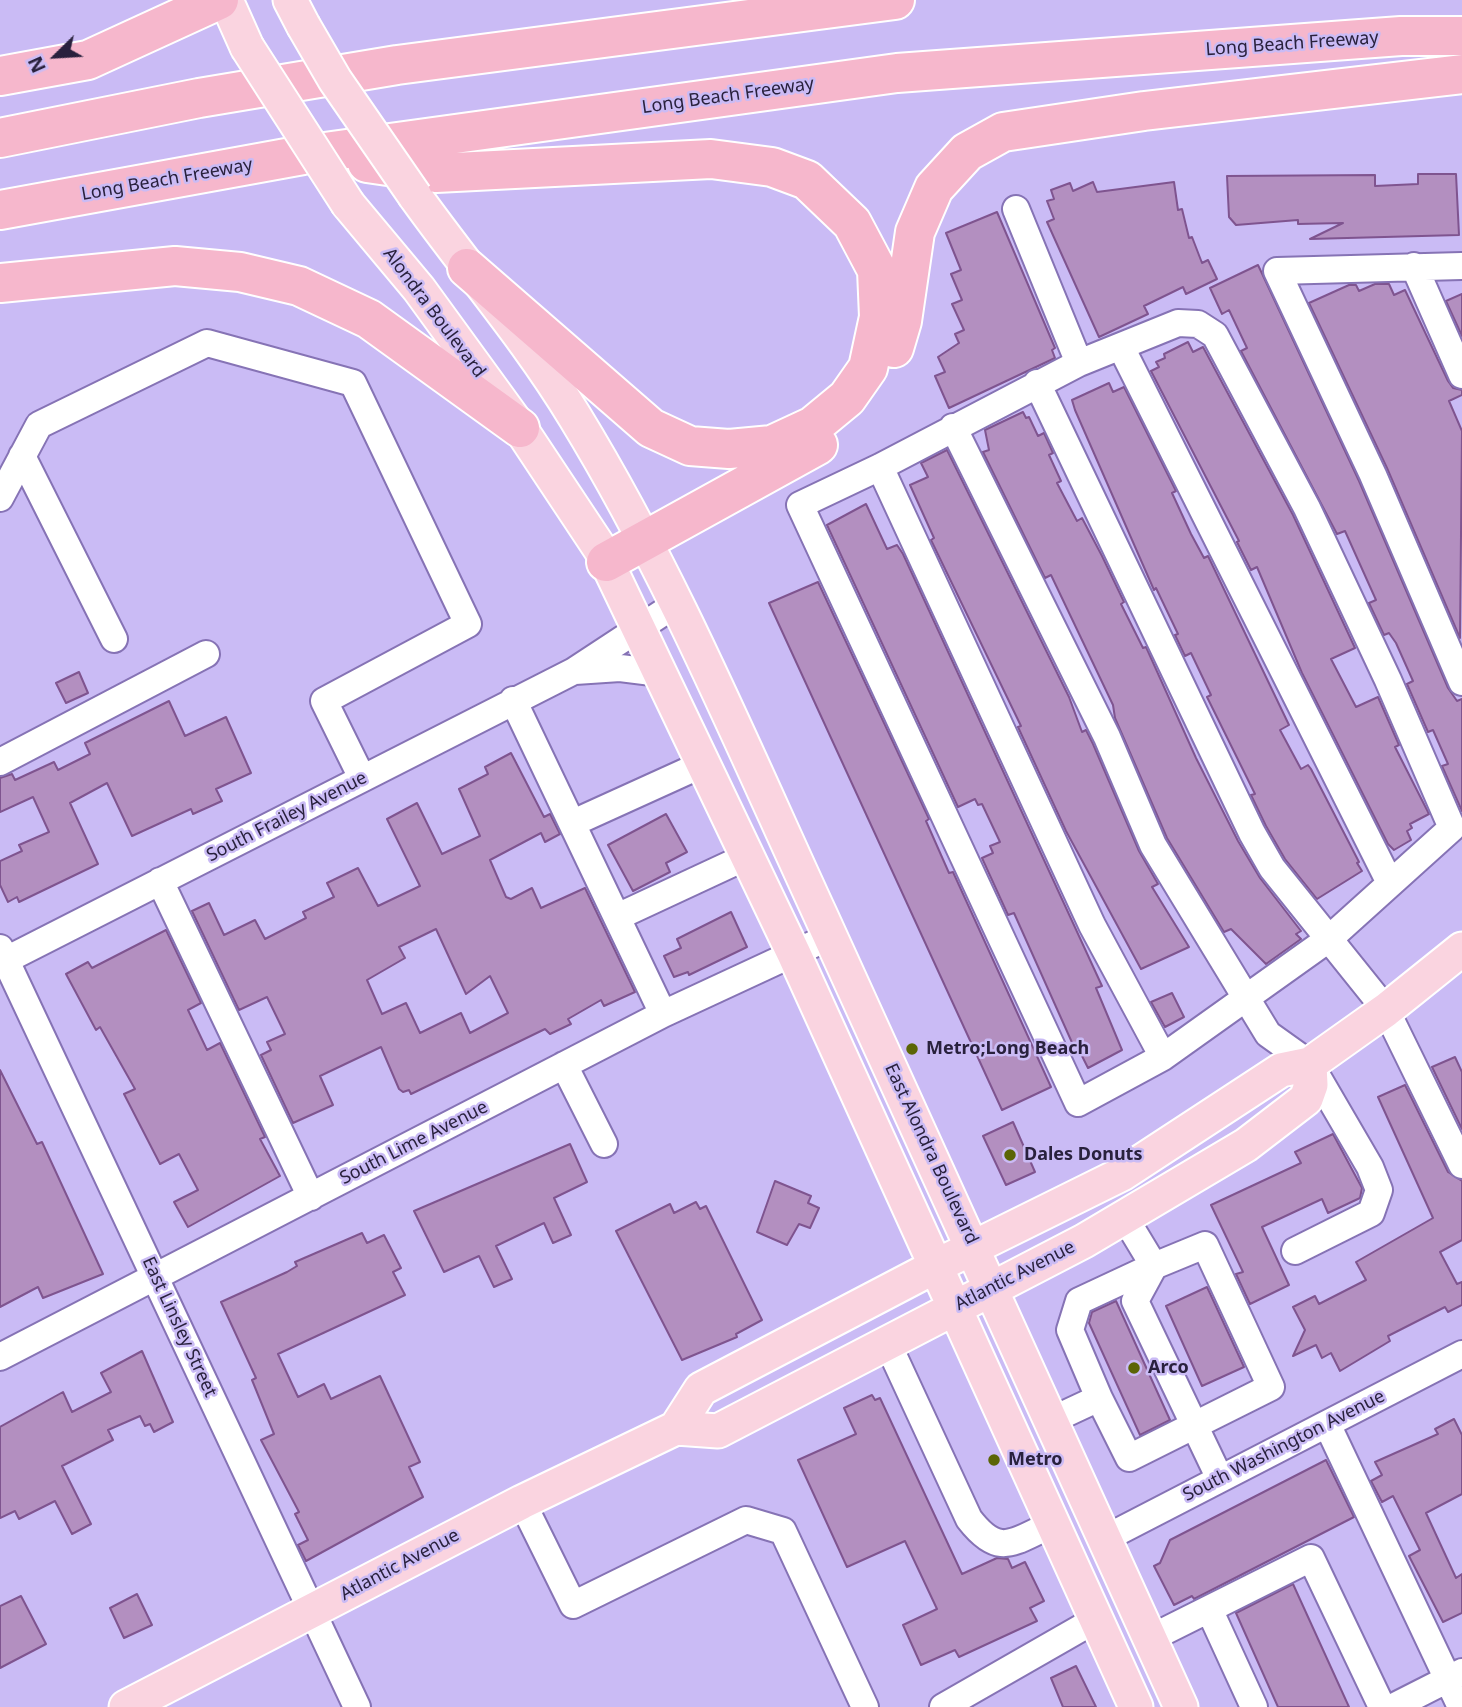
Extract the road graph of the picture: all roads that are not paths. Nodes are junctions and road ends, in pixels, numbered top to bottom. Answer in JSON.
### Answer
{"nodes":[{"id":1,"x":156,"y":0,"type":"edge"},
{"id":2,"x":219,"y":0,"type":"edge"},
{"id":3,"x":226,"y":0,"type":"edge"},
{"id":4,"x":895,"y":0,"type":"edge"},
{"id":5,"x":296,"y":13,"type":"edge"},
{"id":6,"x":1462,"y":36,"type":"edge"},
{"id":7,"x":88,"y":60,"type":"junction"},
{"id":8,"x":1462,"y":74,"type":"edge"},
{"id":9,"x":0,"y":76,"type":"edge"},
{"id":10,"x":0,"y":138,"type":"edge"},
{"id":11,"x":303,"y":155,"type":"junction"},
{"id":12,"x":1016,"y":209,"type":"dead end"},
{"id":13,"x":0,"y":210,"type":"edge"},
{"id":14,"x":1414,"y":266,"type":"junction"},
{"id":15,"x":1462,"y":266,"type":"edge"},
{"id":16,"x":467,"y":268,"type":"junction"},
{"id":17,"x":0,"y":283,"type":"edge"},
{"id":18,"x":1121,"y":347,"type":"junction"},
{"id":19,"x":1079,"y":363,"type":"junction"},
{"id":20,"x":1462,"y":375,"type":"edge"},
{"id":21,"x":1037,"y":383,"type":"junction"},
{"id":22,"x":953,"y":427,"type":"junction"},
{"id":23,"x":520,"y":428,"type":"junction"},
{"id":24,"x":22,"y":456,"type":"junction"},
{"id":25,"x":880,"y":467,"type":"junction"},
{"id":26,"x":0,"y":498,"type":"edge"},
{"id":27,"x":644,"y":542,"type":"junction"},
{"id":28,"x":607,"y":562,"type":"junction"},
{"id":29,"x":676,"y":604,"type":"junction"},
{"id":30,"x":638,"y":628,"type":"junction"},
{"id":31,"x":114,"y":639,"type":"dead end"},
{"id":32,"x":206,"y":654,"type":"dead end"},
{"id":33,"x":574,"y":671,"type":"junction"},
{"id":34,"x":660,"y":673,"type":"junction"},
{"id":35,"x":1462,"y":682,"type":"edge"},
{"id":36,"x":513,"y":700,"type":"junction"},
{"id":37,"x":0,"y":762,"type":"edge"},
{"id":38,"x":703,"y":764,"type":"junction"},
{"id":39,"x":362,"y":778,"type":"junction"},
{"id":40,"x":573,"y":823,"type":"junction"},
{"id":41,"x":748,"y":856,"type":"junction"},
{"id":42,"x":160,"y":881,"type":"junction"},
{"id":43,"x":1390,"y":883,"type":"junction"},
{"id":44,"x":617,"y":917,"type":"junction"},
{"id":45,"x":831,"y":936,"type":"junction"},
{"id":46,"x":1330,"y":938,"type":"junction"},
{"id":47,"x":1461,"y":950,"type":"edge"},
{"id":48,"x":794,"y":954,"type":"junction"},
{"id":49,"x":2,"y":957,"type":"edge"},
{"id":50,"x":1246,"y":999,"type":"junction"},
{"id":51,"x":1386,"y":1010,"type":"junction"},
{"id":52,"x":663,"y":1014,"type":"junction"},
{"id":53,"x":1163,"y":1057,"type":"junction"},
{"id":54,"x":564,"y":1065,"type":"junction"},
{"id":55,"x":1310,"y":1065,"type":"junction"},
{"id":56,"x":604,"y":1144,"type":"dead end"},
{"id":57,"x":1462,"y":1164,"type":"edge"},
{"id":58,"x":311,"y":1197,"type":"junction"},
{"id":59,"x":1125,"y":1218,"type":"junction"},
{"id":60,"x":974,"y":1247,"type":"junction"},
{"id":61,"x":1295,"y":1251,"type":"dead end"},
{"id":62,"x":936,"y":1266,"type":"junction"},
{"id":63,"x":1154,"y":1266,"type":"junction"},
{"id":64,"x":155,"y":1277,"type":"junction"},
{"id":65,"x":992,"y":1289,"type":"junction"},
{"id":66,"x":955,"y":1307,"type":"junction"},
{"id":67,"x":887,"y":1342,"type":"junction"},
{"id":68,"x":1462,"y":1354,"type":"edge"},
{"id":69,"x":0,"y":1357,"type":"edge"},
{"id":70,"x":1099,"y":1398,"type":"junction"},
{"id":71,"x":1052,"y":1420,"type":"junction"},
{"id":72,"x":1327,"y":1424,"type":"junction"},
{"id":73,"x":1195,"y":1427,"type":"junction"},
{"id":74,"x":676,"y":1428,"type":"junction"},
{"id":75,"x":1220,"y":1479,"type":"junction"},
{"id":76,"x":522,"y":1502,"type":"junction"},
{"id":77,"x":1053,"y":1524,"type":"junction"},
{"id":78,"x":1106,"y":1538,"type":"junction"},
{"id":79,"x":1209,"y":1609,"type":"junction"},
{"id":80,"x":313,"y":1610,"type":"junction"},
{"id":81,"x":1095,"y":1619,"type":"junction"},
{"id":82,"x":1151,"y":1638,"type":"junction"},
{"id":83,"x":1455,"y":1675,"type":"edge"},
{"id":84,"x":126,"y":1707,"type":"edge"},
{"id":85,"x":357,"y":1707,"type":"edge"},
{"id":86,"x":865,"y":1707,"type":"edge"},
{"id":87,"x":943,"y":1707,"type":"edge"},
{"id":88,"x":1136,"y":1707,"type":"edge"},
{"id":89,"x":1181,"y":1707,"type":"edge"},
{"id":90,"x":1254,"y":1707,"type":"edge"},
{"id":91,"x":1382,"y":1707,"type":"edge"},
{"id":92,"x":1393,"y":1707,"type":"edge"},
{"id":93,"x":1461,"y":1707,"type":"edge"}],
"edges":[{"from":1,"to":7,"type":"highway"},
{"from":2,"to":7,"type":"highway"},
{"from":3,"to":23,"type":"main road","name":"Alondra Boulevard","bridge":true},
{"from":4,"to":10,"type":"highway"},
{"from":5,"to":16,"type":"main road","bridge":true},
{"from":6,"to":11,"type":"highway","name":"Long Beach Freeway"},
{"from":7,"to":9,"type":"highway"},
{"from":8,"to":27,"type":"highway"},
{"from":11,"to":13,"type":"highway","name":"Long Beach Freeway"},
{"from":11,"to":16,"type":"highway"},
{"from":12,"to":19,"type":"street"},
{"from":14,"to":15,"type":"street"},
{"from":14,"to":20,"type":"street"},
{"from":14,"to":35,"type":"street"},
{"from":16,"to":27,"type":"main road"},
{"from":17,"to":23,"type":"highway"},
{"from":18,"to":19,"type":"street"},
{"from":18,"to":43,"type":"street"},
{"from":18,"to":43,"type":"street"},
{"from":19,"to":21,"type":"street"},
{"from":21,"to":22,"type":"street"},
{"from":21,"to":46,"type":"street"},
{"from":22,"to":25,"type":"street"},
{"from":22,"to":50,"type":"street"},
{"from":23,"to":28,"type":"main road","name":"Alondra Boulevard"},
{"from":24,"to":26,"type":"street"},
{"from":24,"to":31,"type":"street"},
{"from":24,"to":39,"type":"street"},
{"from":25,"to":53,"type":"street"},
{"from":25,"to":53,"type":"street"},
{"from":27,"to":28,"type":"highway"},
{"from":27,"to":29,"type":"main road"},
{"from":28,"to":30,"type":"main road","name":"Alondra Boulevard"},
{"from":29,"to":30,"type":"street","name":"South Frailey Avenue"},
{"from":29,"to":45,"type":"main road","name":"East Alondra Boulevard"},
{"from":30,"to":33,"type":"street","name":"South Frailey Avenue"},
{"from":30,"to":34,"type":"main road"},
{"from":32,"to":37,"type":"street"},
{"from":33,"to":34,"type":"street","name":"South Frailey Avenue"},
{"from":33,"to":36,"type":"street","name":"South Frailey Avenue"},
{"from":34,"to":38,"type":"main road"},
{"from":36,"to":39,"type":"street","name":"South Frailey Avenue"},
{"from":36,"to":40,"type":"street"},
{"from":38,"to":40,"type":"street"},
{"from":38,"to":41,"type":"main road"},
{"from":39,"to":42,"type":"street","name":"South Frailey Avenue"},
{"from":40,"to":44,"type":"street"},
{"from":41,"to":44,"type":"street"},
{"from":41,"to":48,"type":"main road"},
{"from":42,"to":49,"type":"street","name":"South Frailey Avenue"},
{"from":42,"to":58,"type":"street"},
{"from":43,"to":46,"type":"street"},
{"from":44,"to":52,"type":"street"},
{"from":45,"to":48,"type":"street","name":"South Lime Avenue"},
{"from":45,"to":60,"type":"main road","name":"East Alondra Boulevard"},
{"from":46,"to":50,"type":"street"},
{"from":46,"to":51,"type":"street"},
{"from":47,"to":51,"type":"main road"},
{"from":48,"to":52,"type":"street","name":"South Lime Avenue"},
{"from":48,"to":62,"type":"main road"},
{"from":49,"to":64,"type":"street","name":"East Linsley Street"},
{"from":50,"to":53,"type":"street"},
{"from":50,"to":55,"type":"street"},
{"from":51,"to":55,"type":"main road"},
{"from":51,"to":57,"type":"street"},
{"from":52,"to":54,"type":"street","name":"South Lime Avenue"},
{"from":54,"to":56,"type":"street"},
{"from":54,"to":58,"type":"street","name":"South Lime Avenue"},
{"from":55,"to":59,"type":"main road","name":"Atlantic Avenue"},
{"from":55,"to":60,"type":"main road"},
{"from":55,"to":61,"type":"street"},
{"from":58,"to":64,"type":"street","name":"South Lime Avenue"},
{"from":59,"to":63,"type":"street"},
{"from":59,"to":65,"type":"main road","name":"Atlantic Avenue"},
{"from":60,"to":62,"type":"main road"},
{"from":60,"to":65,"type":"main road","name":"East Alondra Boulevard"},
{"from":62,"to":66,"type":"main road"},
{"from":62,"to":74,"type":"main road"},
{"from":63,"to":70,"type":"street"},
{"from":63,"to":73,"type":"street"},
{"from":63,"to":73,"type":"street"},
{"from":64,"to":69,"type":"street","name":"South Lime Avenue"},
{"from":64,"to":80,"type":"street","name":"East Linsley Street"},
{"from":65,"to":66,"type":"main road","name":"Atlantic Avenue"},
{"from":65,"to":71,"type":"main road","name":"East Alondra Boulevard"},
{"from":66,"to":67,"type":"main road","name":"Atlantic Avenue"},
{"from":66,"to":77,"type":"main road"},
{"from":67,"to":74,"type":"main road","name":"Atlantic Avenue"},
{"from":67,"to":77,"type":"street"},
{"from":68,"to":72,"type":"street","name":"South Washington Avenue"},
{"from":70,"to":71,"type":"street"},
{"from":70,"to":73,"type":"street"},
{"from":71,"to":78,"type":"main road","name":"East Alondra Boulevard"},
{"from":72,"to":75,"type":"street","name":"South Washington Avenue"},
{"from":72,"to":83,"type":"street"},
{"from":73,"to":75,"type":"street"},
{"from":74,"to":76,"type":"main road","name":"Atlantic Avenue"},
{"from":75,"to":78,"type":"street","name":"South Washington Avenue"},
{"from":76,"to":80,"type":"main road","name":"Atlantic Avenue"},
{"from":76,"to":86,"type":"street"},
{"from":77,"to":81,"type":"main road"},
{"from":78,"to":82,"type":"main road","name":"East Alondra Boulevard"},
{"from":79,"to":82,"type":"street"},
{"from":79,"to":90,"type":"street"},
{"from":79,"to":91,"type":"street"},
{"from":80,"to":84,"type":"main road","name":"Atlantic Avenue"},
{"from":80,"to":85,"type":"street","name":"East Linsley Street"},
{"from":81,"to":87,"type":"street"},
{"from":81,"to":88,"type":"main road"},
{"from":82,"to":89,"type":"main road","name":"East Alondra Boulevard"},
{"from":83,"to":92,"type":"street"},
{"from":83,"to":93,"type":"street"}]}
